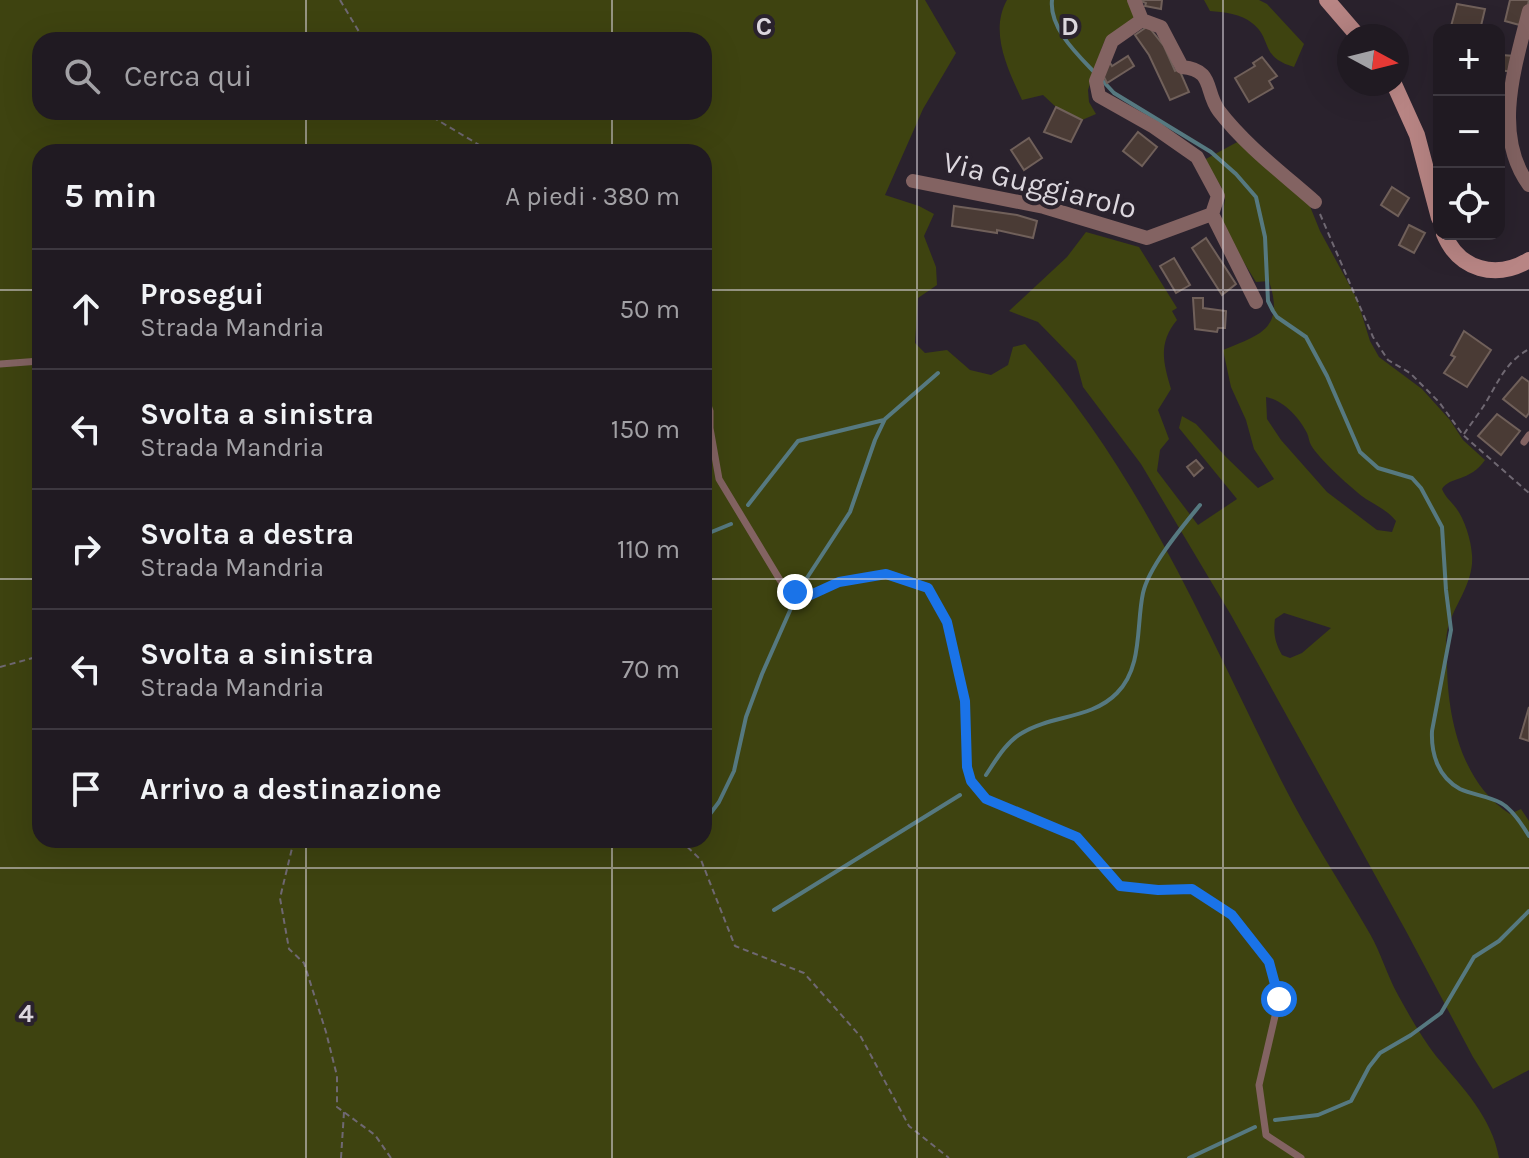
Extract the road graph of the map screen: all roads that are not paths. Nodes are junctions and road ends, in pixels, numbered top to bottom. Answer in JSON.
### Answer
{"nodes":[{"id":1,"x":1134,"y":0,"type":"edge"},
{"id":2,"x":1327,"y":0,"type":"edge"},
{"id":3,"x":1529,"y":11,"type":"edge"},
{"id":4,"x":1142,"y":20,"type":"junction"},
{"id":5,"x":1348,"y":24,"type":"edge"},
{"id":6,"x":1399,"y":96,"type":"edge"},
{"id":7,"x":913,"y":181,"type":"dead end"},
{"id":8,"x":1529,"y":185,"type":"edge"},
{"id":9,"x":1433,"y":195,"type":"edge"},
{"id":10,"x":1315,"y":202,"type":"road end"},
{"id":11,"x":1212,"y":214,"type":"junction"},
{"id":12,"x":1448,"y":240,"type":"edge"},
{"id":13,"x":1529,"y":260,"type":"edge"},
{"id":14,"x":1256,"y":302,"type":"dead end"},
{"id":15,"x":32,"y":362,"type":"edge"},
{"id":16,"x":0,"y":364,"type":"edge"},
{"id":17,"x":712,"y":439,"type":"edge"},
{"id":18,"x":1301,"y":1158,"type":"edge"}],
"edges":[{"from":1,"to":4,"type":"street"},
{"from":2,"to":5,"type":"main road"},
{"from":3,"to":8,"type":"street"},
{"from":4,"to":10,"type":"street"},
{"from":4,"to":11,"type":"street"},
{"from":6,"to":9,"type":"main road"},
{"from":7,"to":11,"type":"street","name":"Via Guggiarolo"},
{"from":11,"to":14,"type":"street"},
{"from":12,"to":13,"type":"main road"},
{"from":15,"to":16,"type":"lane"},
{"from":17,"to":18,"type":"lane"}]}
